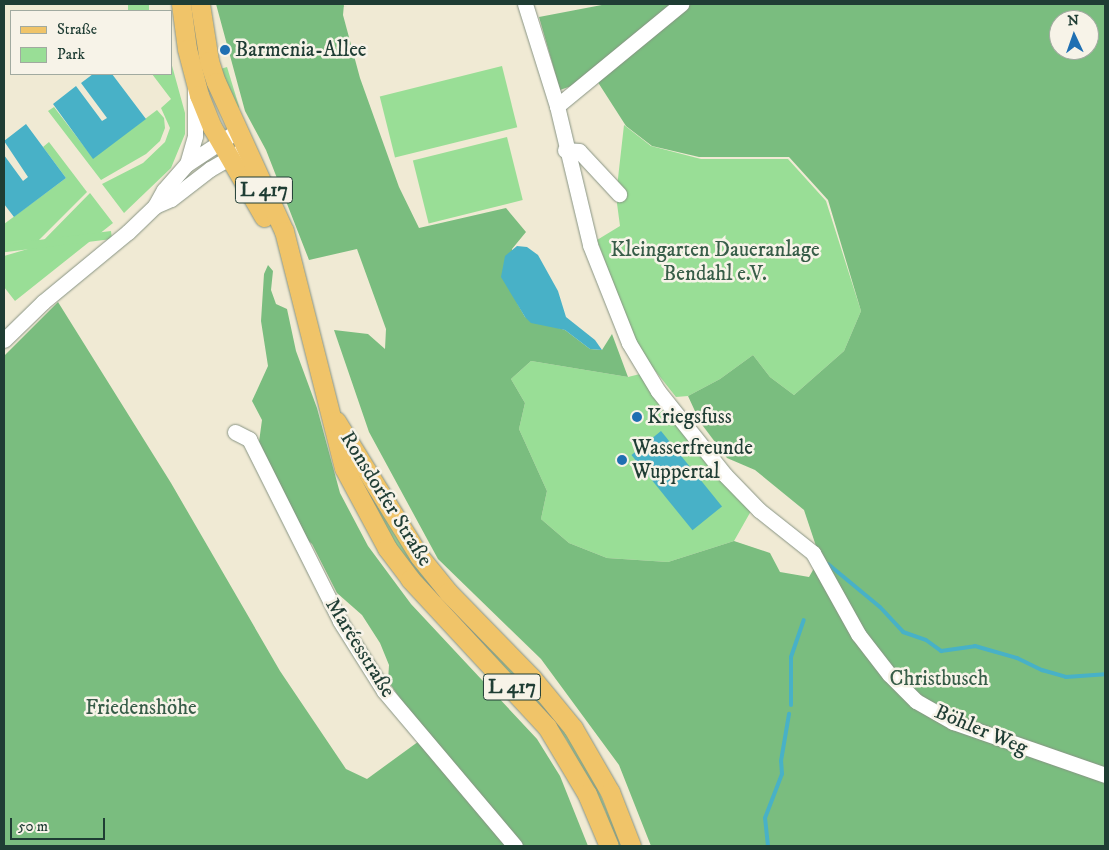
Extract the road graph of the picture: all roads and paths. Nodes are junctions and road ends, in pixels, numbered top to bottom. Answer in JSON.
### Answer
{"nodes":[{"id":1,"x":182,"y":4,"type":"edge"},
{"id":2,"x":200,"y":4,"type":"edge"},
{"id":3,"x":526,"y":4,"type":"edge"},
{"id":4,"x":681,"y":4,"type":"edge"},
{"id":5,"x":195,"y":84,"type":"junction"},
{"id":6,"x":557,"y":106,"type":"junction"},
{"id":7,"x":220,"y":141,"type":"junction"},
{"id":8,"x":237,"y":146,"type":"junction"},
{"id":9,"x":565,"y":150,"type":"junction"},
{"id":10,"x":187,"y":164,"type":"junction"},
{"id":11,"x":619,"y":194,"type":"dead end"},
{"id":12,"x":154,"y":206,"type":"junction"},
{"id":13,"x":4,"y":340,"type":"edge"},
{"id":14,"x":333,"y":416,"type":"junction"},
{"id":15,"x":235,"y":432,"type":"dead end"},
{"id":16,"x":1105,"y":775,"type":"edge"},
{"id":17,"x":515,"y":846,"type":"edge"},
{"id":18,"x":609,"y":846,"type":"edge"},
{"id":19,"x":630,"y":846,"type":"edge"}],
"edges":[{"from":1,"to":5,"type":"main road","name":"Ronsdorfer Straße","number":"L 417"},
{"from":2,"to":8,"type":"main road","name":"Ronsdorfer Straße","number":"L 417"},
{"from":3,"to":6,"type":"street"},
{"from":4,"to":6,"type":"street"},
{"from":5,"to":7,"type":"main road","name":"Ronsdorfer Straße","number":"L 417"},
{"from":5,"to":10,"type":"street"},
{"from":6,"to":9,"type":"street"},
{"from":7,"to":8,"type":"main road","name":"Ronsdorfer Straße","number":"L 417"},
{"from":7,"to":10,"type":"street"},
{"from":8,"to":12,"type":"street"},
{"from":8,"to":14,"type":"main road","name":"Ronsdorfer Straße","number":"L 417"},
{"from":9,"to":11,"type":"street"},
{"from":9,"to":16,"type":"street","name":"Böhler Weg"},
{"from":10,"to":12,"type":"street"},
{"from":12,"to":13,"type":"street"},
{"from":14,"to":18,"type":"main road","name":"Ronsdorfer Straße","number":"L 417"},
{"from":14,"to":19,"type":"main road","name":"Ronsdorfer Straße","number":"L 417"},
{"from":15,"to":17,"type":"street","name":"Maréesstraße"}]}
